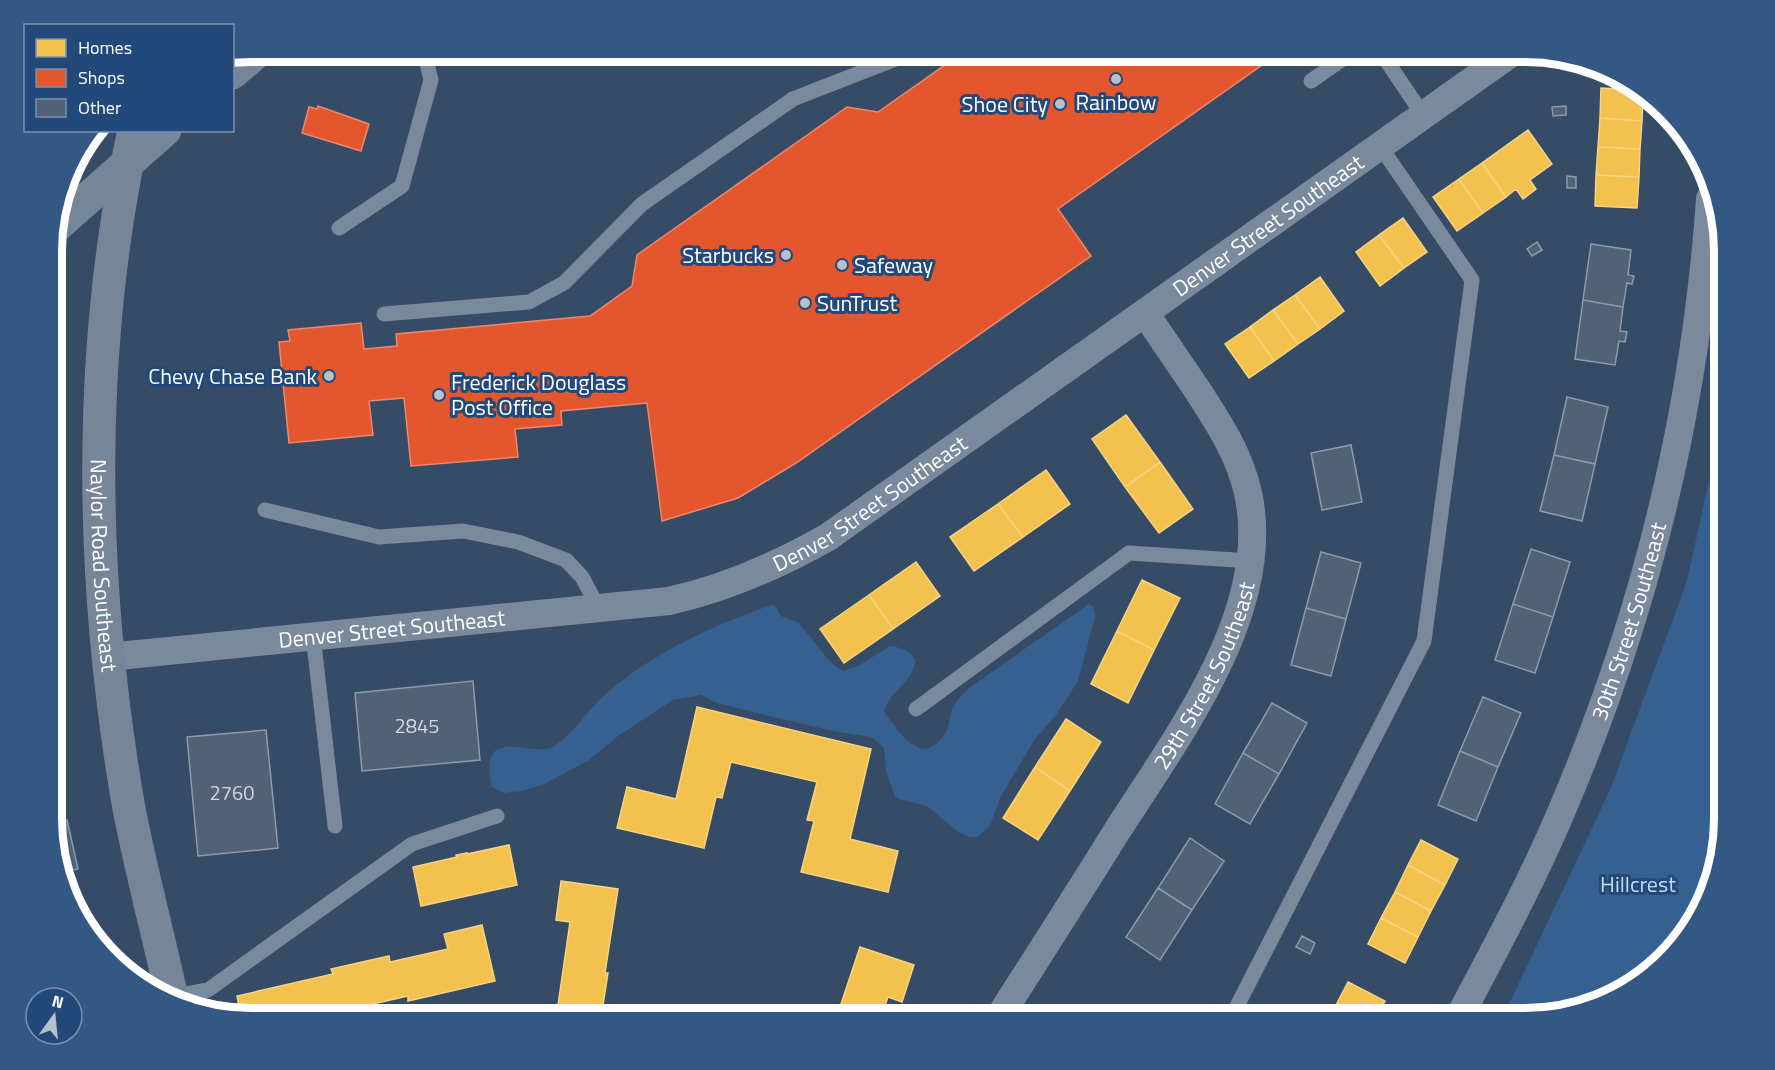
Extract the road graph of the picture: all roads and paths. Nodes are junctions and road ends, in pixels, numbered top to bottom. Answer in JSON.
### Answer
{"nodes":[{"id":1,"x":427,"y":62,"type":"edge"},
{"id":2,"x":888,"y":62,"type":"edge"},
{"id":3,"x":1338,"y":62,"type":"edge"},
{"id":4,"x":1387,"y":62,"type":"edge"},
{"id":5,"x":1499,"y":62,"type":"edge"},
{"id":6,"x":1311,"y":81,"type":"dead end"},
{"id":7,"x":1423,"y":116,"type":"junction"},
{"id":8,"x":134,"y":132,"type":"edge"},
{"id":9,"x":163,"y":132,"type":"edge"},
{"id":10,"x":1380,"y":146,"type":"junction"},
{"id":11,"x":127,"y":164,"type":"junction"},
{"id":12,"x":1709,"y":211,"type":"edge"},
{"id":13,"x":64,"y":219,"type":"edge"},
{"id":14,"x":339,"y":228,"type":"dead end"},
{"id":15,"x":1145,"y":313,"type":"junction"},
{"id":16,"x":384,"y":314,"type":"dead end"},
{"id":17,"x":265,"y":510,"type":"dead end"},
{"id":18,"x":1251,"y":561,"type":"junction"},
{"id":19,"x":599,"y":609,"type":"junction"},
{"id":20,"x":313,"y":635,"type":"junction"},
{"id":21,"x":108,"y":657,"type":"junction"},
{"id":22,"x":916,"y":709,"type":"dead end"},
{"id":23,"x":497,"y":816,"type":"dead end"},
{"id":24,"x":335,"y":826,"type":"dead end"},
{"id":25,"x":169,"y":990,"type":"edge"},
{"id":26,"x":181,"y":995,"type":"edge"},
{"id":27,"x":1005,"y":1008,"type":"edge"},
{"id":28,"x":1236,"y":1008,"type":"edge"},
{"id":29,"x":1464,"y":1008,"type":"edge"}],
"edges":[{"from":1,"to":14,"type":"lane"},
{"from":2,"to":16,"type":"lane"},
{"from":3,"to":6,"type":"lane"},
{"from":4,"to":7,"type":"lane"},
{"from":5,"to":7,"type":"street","name":"Denver Street Southeast"},
{"from":7,"to":10,"type":"street","name":"Denver Street Southeast"},
{"from":8,"to":11,"type":"main road","name":"Naylor Road Southeast"},
{"from":9,"to":11,"type":"main road"},
{"from":10,"to":15,"type":"street","name":"Denver Street Southeast"},
{"from":10,"to":28,"type":"lane"},
{"from":11,"to":13,"type":"main road"},
{"from":11,"to":21,"type":"main road","name":"Naylor Road Southeast"},
{"from":12,"to":29,"type":"street","name":"30th Street Southeast"},
{"from":15,"to":18,"type":"street","name":"29th Street Southeast"},
{"from":15,"to":19,"type":"street","name":"Denver Street Southeast"},
{"from":17,"to":19,"type":"lane"},
{"from":18,"to":22,"type":"lane"},
{"from":18,"to":27,"type":"street","name":"29th Street Southeast"},
{"from":19,"to":20,"type":"street","name":"Denver Street Southeast"},
{"from":20,"to":21,"type":"street","name":"Denver Street Southeast"},
{"from":20,"to":24,"type":"lane"},
{"from":21,"to":25,"type":"main road","name":"Naylor Road Southeast"},
{"from":23,"to":26,"type":"lane"}]}
